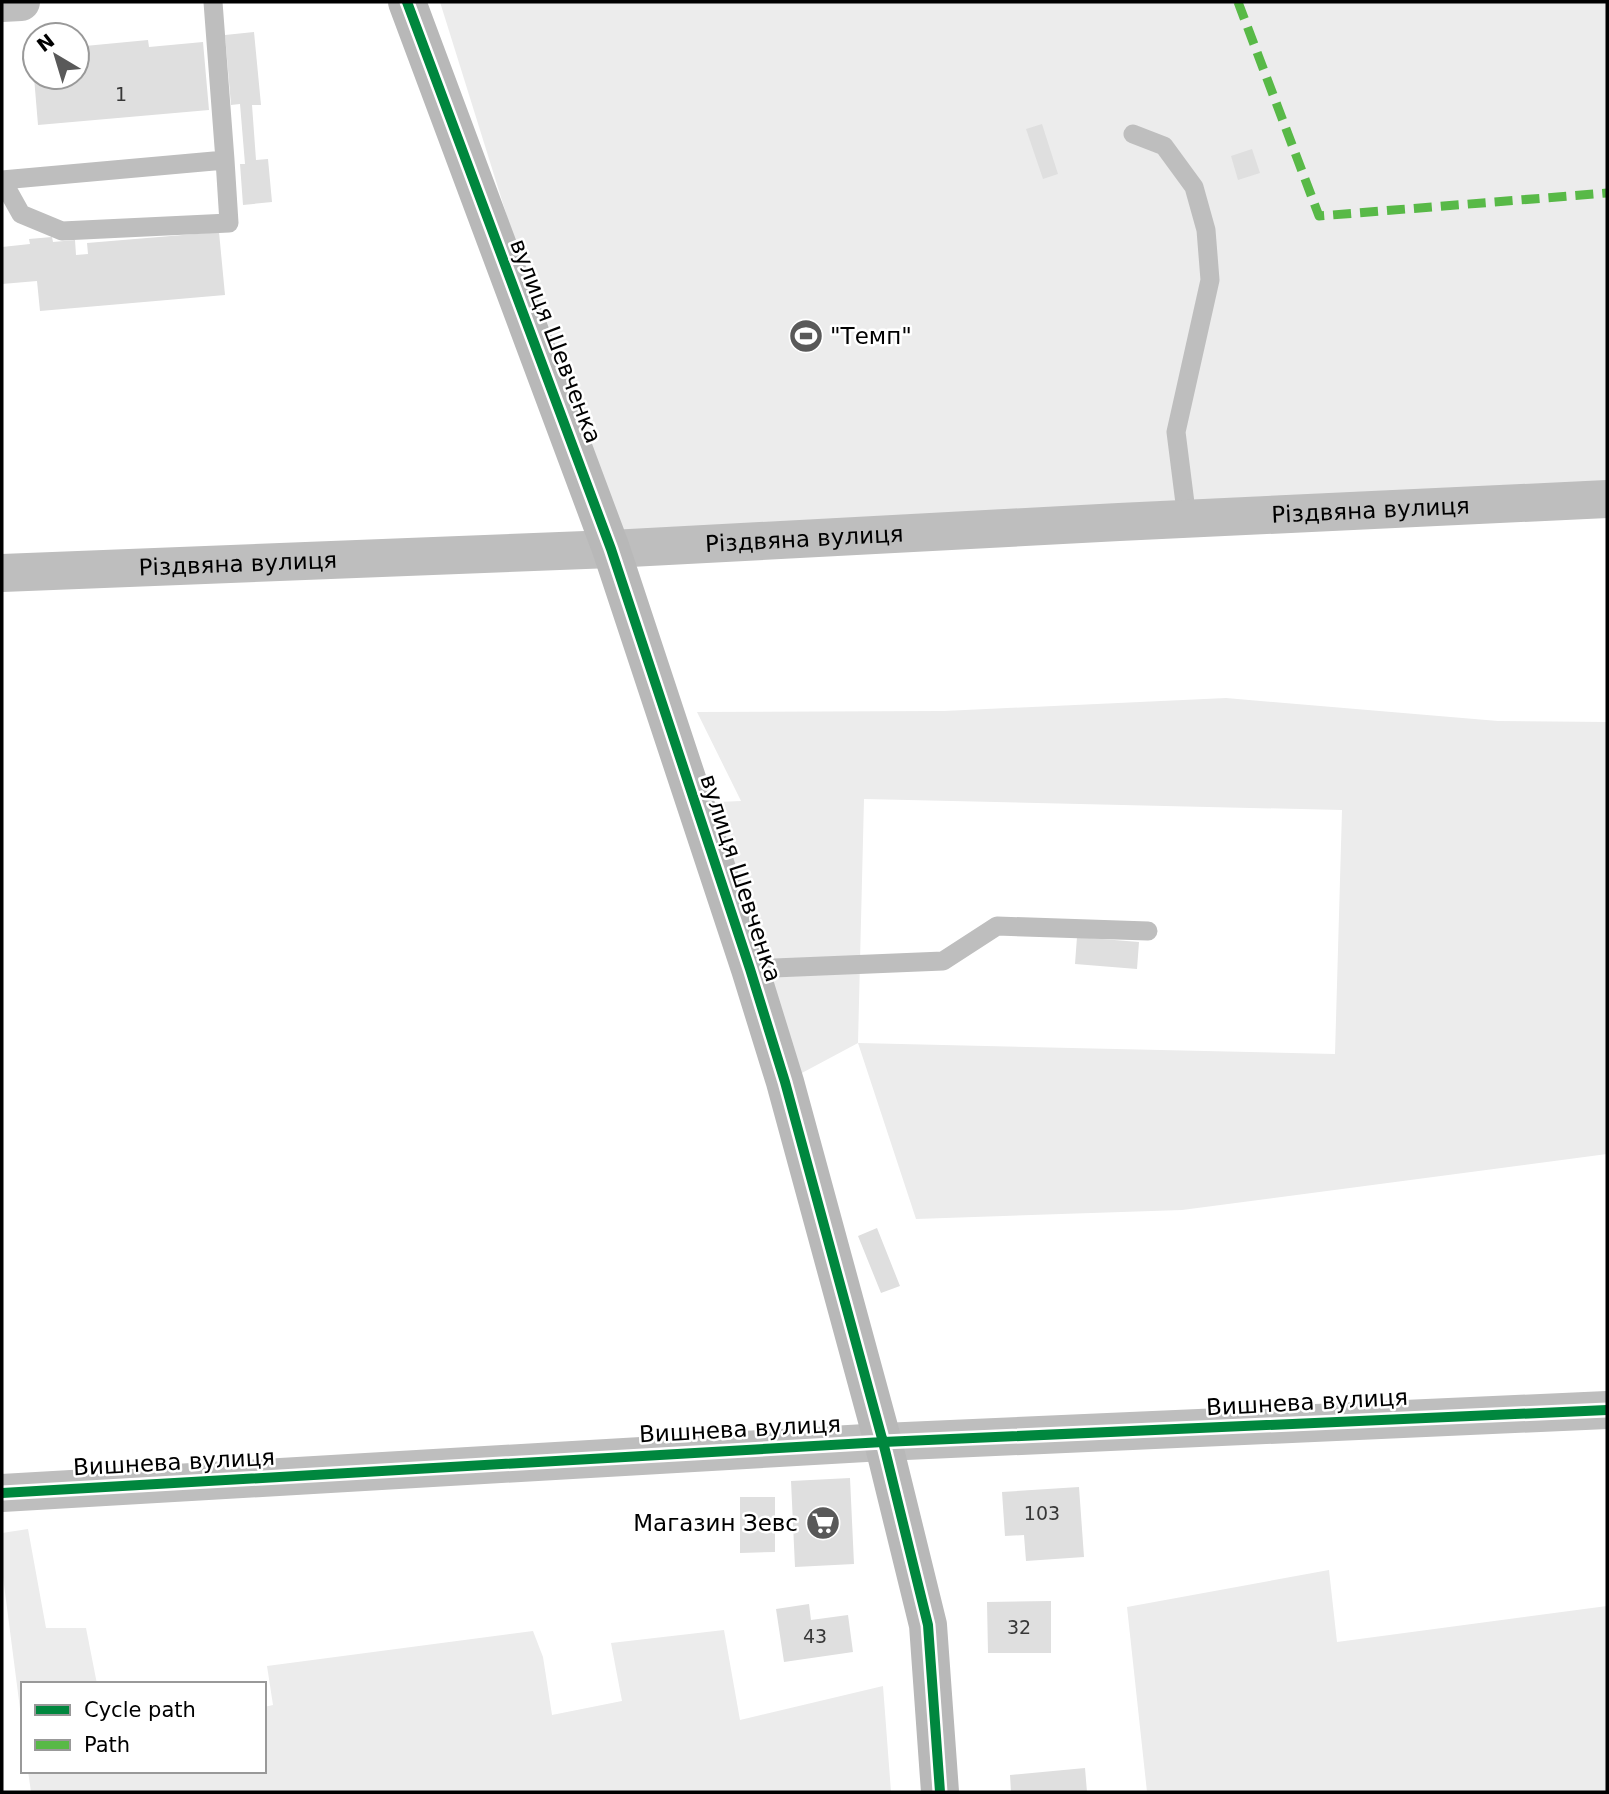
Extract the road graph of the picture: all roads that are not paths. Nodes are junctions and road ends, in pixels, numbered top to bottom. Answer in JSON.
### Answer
{"nodes":[{"id":1,"x":21,"y":2,"type":"edge"},
{"id":2,"x":213,"y":2,"type":"edge"},
{"id":3,"x":407,"y":2,"type":"edge"},
{"id":4,"x":2,"y":3,"type":"edge"},
{"id":5,"x":1133,"y":134,"type":"dead end"},
{"id":6,"x":225,"y":160,"type":"junction"},
{"id":7,"x":2,"y":180,"type":"edge"},
{"id":8,"x":1607,"y":499,"type":"edge"},
{"id":9,"x":1187,"y":519,"type":"junction"},
{"id":10,"x":611,"y":549,"type":"junction"},
{"id":11,"x":2,"y":573,"type":"edge"},
{"id":12,"x":1148,"y":931,"type":"dead end"},
{"id":13,"x":750,"y":969,"type":"junction"},
{"id":14,"x":1607,"y":1410,"type":"edge"},
{"id":15,"x":883,"y":1442,"type":"junction"},
{"id":16,"x":2,"y":1493,"type":"edge"},
{"id":17,"x":940,"y":1792,"type":"edge"}],
"edges":[{"from":1,"to":4,"type":"street"},
{"from":2,"to":6,"type":"lane"},
{"from":3,"to":10,"type":"street","name":"вулиця Шевченка"},
{"from":5,"to":9,"type":"lane"},
{"from":6,"to":7,"type":"lane"},
{"from":6,"to":7,"type":"lane"},
{"from":8,"to":9,"type":"street","name":"Різдвяна вулиця"},
{"from":9,"to":10,"type":"street","name":"Різдвяна вулиця"},
{"from":10,"to":11,"type":"street","name":"Різдвяна вулиця"},
{"from":10,"to":13,"type":"street","name":"вулиця Шевченка"},
{"from":12,"to":13,"type":"lane"},
{"from":13,"to":15,"type":"street","name":"вулиця Шевченка"},
{"from":14,"to":15,"type":"street","name":"Вишнева вулиця"},
{"from":15,"to":16,"type":"street","name":"Вишнева вулиця"},
{"from":15,"to":17,"type":"street","name":"вулиця Шевченка"}]}
